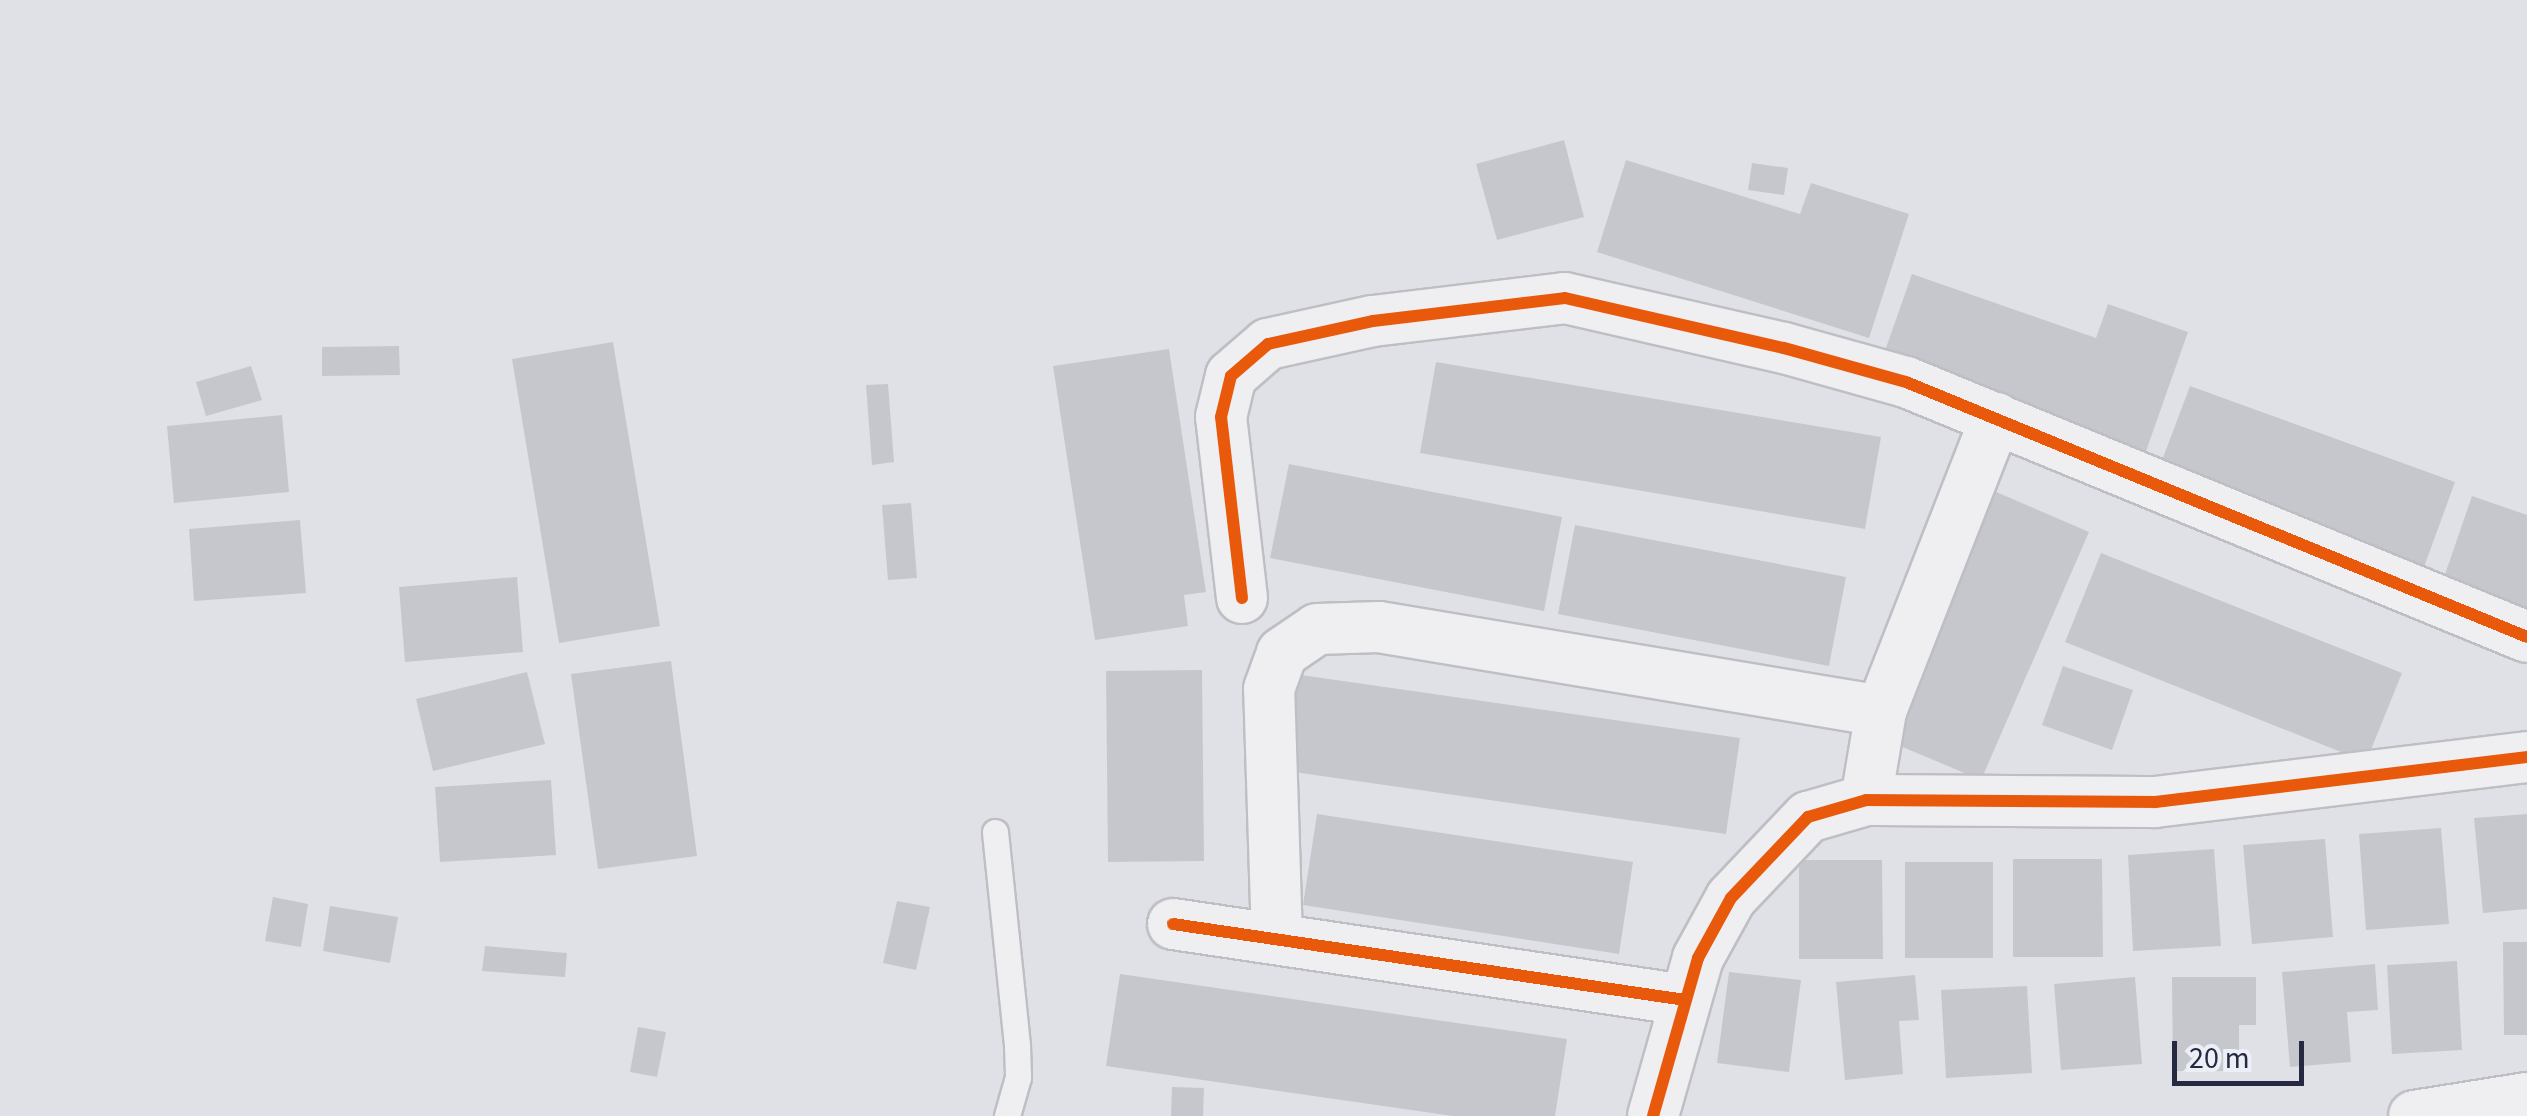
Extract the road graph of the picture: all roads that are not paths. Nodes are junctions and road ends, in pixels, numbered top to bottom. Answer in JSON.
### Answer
{"nodes":[{"id":1,"x":1996,"y":418,"type":"junction"},
{"id":2,"x":1242,"y":598,"type":"dead end"},
{"id":3,"x":2527,"y":638,"type":"edge"},
{"id":4,"x":1881,"y":711,"type":"junction"},
{"id":5,"x":2527,"y":757,"type":"edge"},
{"id":6,"x":1866,"y":800,"type":"junction"},
{"id":7,"x":995,"y":832,"type":"dead end"},
{"id":8,"x":1174,"y":924,"type":"dead end"},
{"id":9,"x":1277,"y":939,"type":"junction"},
{"id":10,"x":1685,"y":1000,"type":"junction"},
{"id":11,"x":2527,"y":1098,"type":"edge"},
{"id":12,"x":1007,"y":1116,"type":"edge"},
{"id":13,"x":1653,"y":1116,"type":"edge"},
{"id":14,"x":2414,"y":1116,"type":"edge"}],
"edges":[{"from":1,"to":2,"type":"street"},
{"from":1,"to":3,"type":"street"},
{"from":1,"to":4,"type":"street"},
{"from":4,"to":6,"type":"street"},
{"from":4,"to":9,"type":"street"},
{"from":5,"to":6,"type":"street"},
{"from":6,"to":10,"type":"street"},
{"from":7,"to":12,"type":"lane"},
{"from":8,"to":9,"type":"street"},
{"from":9,"to":10,"type":"street"},
{"from":10,"to":13,"type":"street"},
{"from":11,"to":14,"type":"street"}]}
